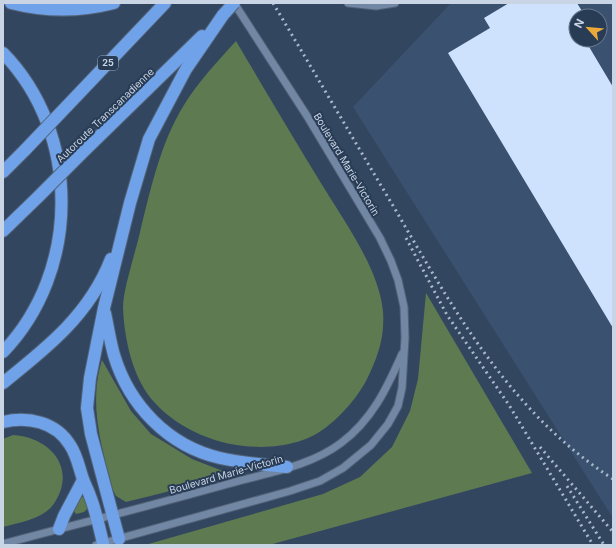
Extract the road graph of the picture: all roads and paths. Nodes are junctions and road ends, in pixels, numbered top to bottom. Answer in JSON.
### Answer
{"nodes":[{"id":1,"x":11,"y":3,"type":"edge"},
{"id":2,"x":114,"y":3,"type":"edge"},
{"id":3,"x":165,"y":3,"type":"edge"},
{"id":4,"x":234,"y":3,"type":"edge"},
{"id":5,"x":348,"y":3,"type":"edge"},
{"id":6,"x":395,"y":3,"type":"edge"},
{"id":7,"x":223,"y":15,"type":"junction"},
{"id":8,"x":3,"y":53,"type":"edge"},
{"id":9,"x":3,"y":172,"type":"edge"},
{"id":10,"x":126,"y":221,"type":"junction"},
{"id":11,"x":3,"y":231,"type":"edge"},
{"id":12,"x":104,"y":308,"type":"junction"},
{"id":13,"x":404,"y":350,"type":"junction"},
{"id":14,"x":3,"y":352,"type":"edge"},
{"id":15,"x":3,"y":383,"type":"edge"},
{"id":16,"x":3,"y":422,"type":"edge"},
{"id":17,"x":287,"y":468,"type":"junction"},
{"id":18,"x":83,"y":480,"type":"junction"},
{"id":19,"x":113,"y":515,"type":"junction"},
{"id":20,"x":97,"y":520,"type":"junction"},
{"id":21,"x":59,"y":529,"type":"junction"},
{"id":22,"x":119,"y":538,"type":"junction"},
{"id":23,"x":3,"y":544,"type":"edge"},
{"id":24,"x":99,"y":544,"type":"edge"}],
"edges":[{"from":1,"to":2,"type":"highway"},
{"from":3,"to":9,"type":"highway","number":"25","bridge":true},
{"from":4,"to":7,"type":"highway","bridge":true},
{"from":4,"to":13,"type":"street","name":"Boulevard Marie-Victorin"},
{"from":5,"to":6,"type":"street"},
{"from":7,"to":10,"type":"highway"},
{"from":7,"to":11,"type":"highway","name":"Autoroute Transcanadienne","bridge":true},
{"from":8,"to":14,"type":"highway"},
{"from":10,"to":12,"type":"highway"},
{"from":10,"to":15,"type":"highway"},
{"from":12,"to":17,"type":"highway"},
{"from":12,"to":19,"type":"highway"},
{"from":13,"to":17,"type":"street","name":"Boulevard Marie-Victorin"},
{"from":13,"to":22,"type":"street","name":"Boulevard Marie-Victorin"},
{"from":16,"to":18,"type":"highway"},
{"from":17,"to":19,"type":"street","name":"Boulevard Marie-Victorin"},
{"from":18,"to":20,"type":"highway"},
{"from":18,"to":21,"type":"highway"},
{"from":19,"to":20,"type":"street","name":"Boulevard Marie-Victorin"},
{"from":19,"to":22,"type":"highway"},
{"from":20,"to":21,"type":"street","name":"Boulevard Marie-Victorin"},
{"from":20,"to":24,"type":"highway"},
{"from":21,"to":23,"type":"street","name":"Boulevard Marie-Victorin"},
{"from":22,"to":24,"type":"street","name":"Boulevard Marie-Victorin"}]}
